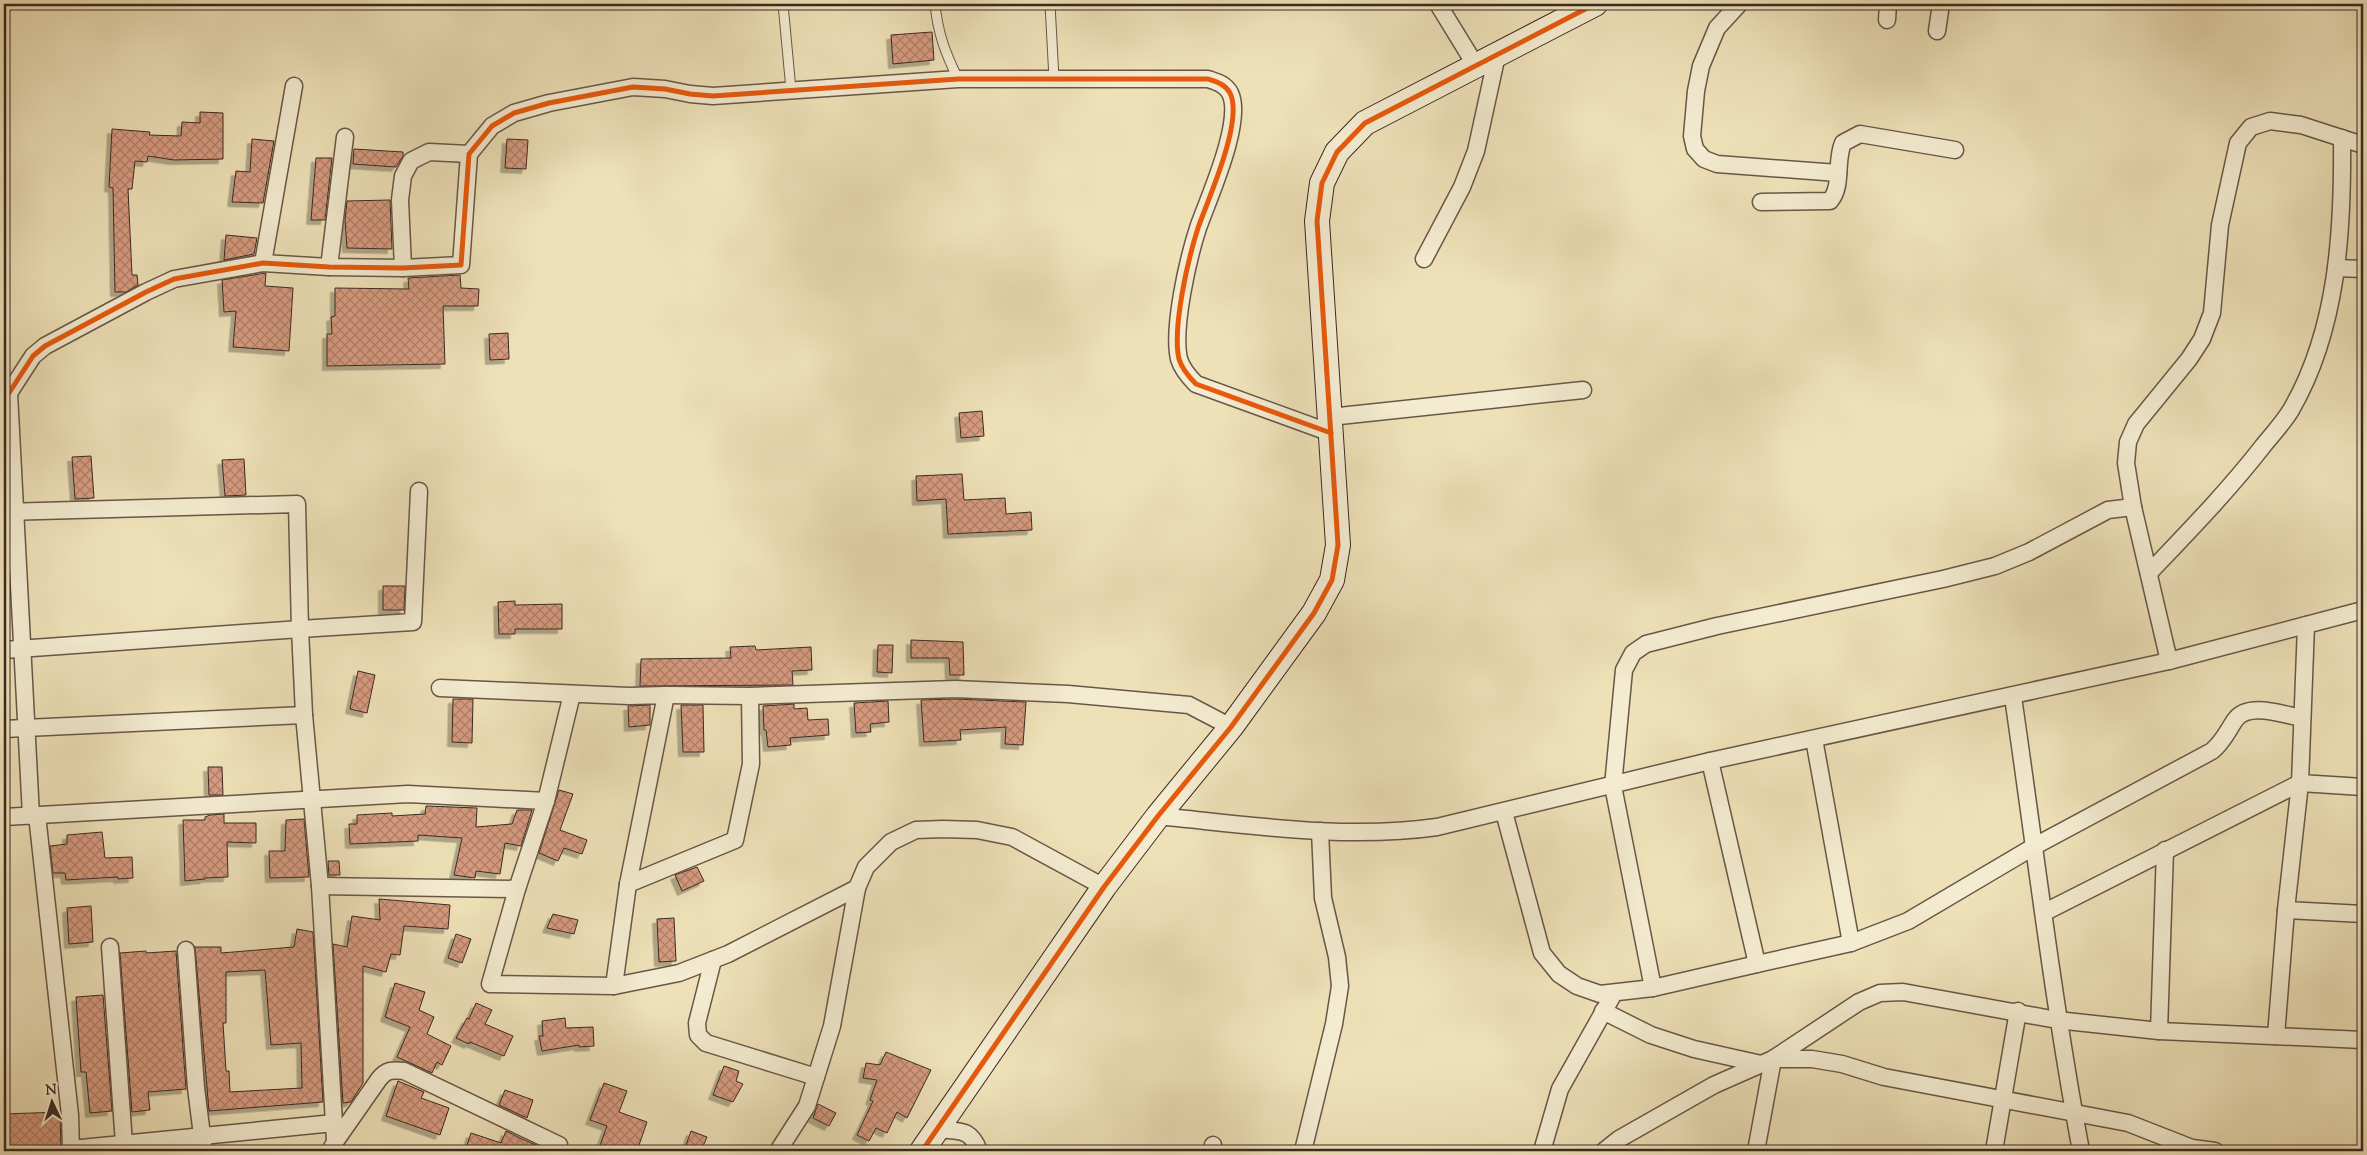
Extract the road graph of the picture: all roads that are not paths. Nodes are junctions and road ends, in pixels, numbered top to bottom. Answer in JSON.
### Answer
{"nodes":[{"id":1,"x":783,"y":4,"type":"edge"},
{"id":2,"x":935,"y":4,"type":"edge"},
{"id":3,"x":1050,"y":4,"type":"edge"},
{"id":4,"x":1438,"y":4,"type":"edge"},
{"id":5,"x":1595,"y":4,"type":"edge"},
{"id":6,"x":1739,"y":4,"type":"edge"},
{"id":7,"x":1941,"y":4,"type":"edge"},
{"id":8,"x":1938,"y":31,"type":"dead end"},
{"id":9,"x":1497,"y":55,"type":"junction"},
{"id":10,"x":1476,"y":66,"type":"junction"},
{"id":11,"x":958,"y":79,"type":"junction"},
{"id":12,"x":1054,"y":79,"type":"junction"},
{"id":13,"x":294,"y":86,"type":"dead end"},
{"id":14,"x":791,"y":90,"type":"junction"},
{"id":15,"x":345,"y":137,"type":"dead end"},
{"id":16,"x":2342,"y":138,"type":"junction"},
{"id":17,"x":2363,"y":145,"type":"edge"},
{"id":18,"x":1955,"y":150,"type":"dead end"},
{"id":19,"x":468,"y":154,"type":"junction"},
{"id":20,"x":1838,"y":173,"type":"junction"},
{"id":21,"x":1761,"y":202,"type":"dead end"},
{"id":22,"x":1424,"y":259,"type":"dead end"},
{"id":23,"x":263,"y":263,"type":"junction"},
{"id":24,"x":329,"y":267,"type":"junction"},
{"id":25,"x":402,"y":268,"type":"junction"},
{"id":26,"x":2336,"y":268,"type":"junction"},
{"id":27,"x":2363,"y":269,"type":"edge"},
{"id":28,"x":1583,"y":390,"type":"dead end"},
{"id":29,"x":6,"y":393,"type":"edge"},
{"id":30,"x":1331,"y":425,"type":"junction"},
{"id":31,"x":419,"y":490,"type":"dead end"},
{"id":32,"x":2133,"y":507,"type":"junction"},
{"id":33,"x":10,"y":512,"type":"edge"},
{"id":34,"x":2149,"y":573,"type":"junction"},
{"id":35,"x":2363,"y":610,"type":"edge"},
{"id":36,"x":2306,"y":625,"type":"junction"},
{"id":37,"x":300,"y":629,"type":"junction"},
{"id":38,"x":4,"y":650,"type":"edge"},
{"id":39,"x":21,"y":650,"type":"junction"},
{"id":40,"x":2169,"y":661,"type":"junction"},
{"id":41,"x":440,"y":688,"type":"dead end"},
{"id":42,"x":572,"y":694,"type":"junction"},
{"id":43,"x":666,"y":695,"type":"junction"},
{"id":44,"x":750,"y":696,"type":"junction"},
{"id":45,"x":2013,"y":697,"type":"junction"},
{"id":46,"x":304,"y":714,"type":"junction"},
{"id":47,"x":2302,"y":718,"type":"junction"},
{"id":48,"x":1231,"y":727,"type":"junction"},
{"id":49,"x":26,"y":728,"type":"junction"},
{"id":50,"x":4,"y":729,"type":"edge"},
{"id":51,"x":1814,"y":739,"type":"junction"},
{"id":52,"x":1710,"y":762,"type":"junction"},
{"id":53,"x":2300,"y":783,"type":"junction"},
{"id":54,"x":1613,"y":786,"type":"junction"},
{"id":55,"x":2363,"y":786,"type":"edge"},
{"id":56,"x":313,"y":800,"type":"junction"},
{"id":57,"x":546,"y":801,"type":"junction"},
{"id":58,"x":1504,"y":812,"type":"junction"},
{"id":59,"x":34,"y":816,"type":"junction"},
{"id":60,"x":1158,"y":816,"type":"junction"},
{"id":61,"x":4,"y":817,"type":"edge"},
{"id":62,"x":1320,"y":831,"type":"junction"},
{"id":63,"x":2035,"y":846,"type":"junction"},
{"id":64,"x":2165,"y":850,"type":"junction"},
{"id":65,"x":628,"y":884,"type":"junction"},
{"id":66,"x":320,"y":886,"type":"junction"},
{"id":67,"x":1104,"y":887,"type":"junction"},
{"id":68,"x":857,"y":888,"type":"junction"},
{"id":69,"x":517,"y":889,"type":"junction"},
{"id":70,"x":2286,"y":910,"type":"junction"},
{"id":71,"x":2045,"y":912,"type":"junction"},
{"id":72,"x":2363,"y":914,"type":"edge"},
{"id":73,"x":1851,"y":943,"type":"junction"},
{"id":74,"x":110,"y":947,"type":"dead end"},
{"id":75,"x":186,"y":950,"type":"dead end"},
{"id":76,"x":713,"y":960,"type":"junction"},
{"id":77,"x":1757,"y":964,"type":"junction"},
{"id":78,"x":614,"y":986,"type":"junction"},
{"id":79,"x":1653,"y":988,"type":"junction"},
{"id":80,"x":1614,"y":993,"type":"junction"},
{"id":81,"x":1603,"y":1011,"type":"junction"},
{"id":82,"x":2018,"y":1011,"type":"junction"},
{"id":83,"x":2057,"y":1020,"type":"junction"},
{"id":84,"x":2159,"y":1030,"type":"junction"},
{"id":85,"x":2276,"y":1036,"type":"junction"},
{"id":86,"x":2363,"y":1040,"type":"edge"},
{"id":87,"x":1767,"y":1062,"type":"junction"},
{"id":88,"x":816,"y":1077,"type":"junction"},
{"id":89,"x":2002,"y":1098,"type":"junction"},
{"id":90,"x":2074,"y":1112,"type":"junction"},
{"id":91,"x":334,"y":1123,"type":"junction"},
{"id":92,"x":937,"y":1129,"type":"junction"},
{"id":93,"x":204,"y":1143,"type":"edge"},
{"id":94,"x":124,"y":1144,"type":"junction"},
{"id":95,"x":559,"y":1144,"type":"dead end"},
{"id":96,"x":333,"y":1146,"type":"edge"},
{"id":97,"x":71,"y":1150,"type":"edge"},
{"id":98,"x":778,"y":1151,"type":"edge"},
{"id":99,"x":922,"y":1151,"type":"edge"},
{"id":100,"x":979,"y":1151,"type":"edge"},
{"id":101,"x":1303,"y":1151,"type":"edge"},
{"id":102,"x":1542,"y":1151,"type":"edge"},
{"id":103,"x":1604,"y":1151,"type":"edge"},
{"id":104,"x":1756,"y":1151,"type":"edge"},
{"id":105,"x":1994,"y":1151,"type":"edge"},
{"id":106,"x":2081,"y":1151,"type":"edge"},
{"id":107,"x":2215,"y":1151,"type":"edge"}],
"edges":[{"from":1,"to":14,"type":"lane"},
{"from":2,"to":11,"type":"lane"},
{"from":3,"to":12,"type":"lane"},
{"from":4,"to":10,"type":"street"},
{"from":5,"to":9,"type":"street"},
{"from":6,"to":20,"type":"street"},
{"from":7,"to":8,"type":"street"},
{"from":9,"to":10,"type":"street"},
{"from":9,"to":22,"type":"street"},
{"from":10,"to":30,"type":"street"},
{"from":11,"to":12,"type":"street"},
{"from":11,"to":14,"type":"street"},
{"from":12,"to":30,"type":"street"},
{"from":13,"to":23,"type":"street"},
{"from":14,"to":19,"type":"street"},
{"from":15,"to":24,"type":"street"},
{"from":16,"to":17,"type":"street"},
{"from":16,"to":26,"type":"street"},
{"from":16,"to":32,"type":"street"},
{"from":18,"to":20,"type":"street"},
{"from":19,"to":25,"type":"street"},
{"from":19,"to":25,"type":"street"},
{"from":20,"to":21,"type":"street"},
{"from":23,"to":24,"type":"street"},
{"from":23,"to":29,"type":"street"},
{"from":24,"to":25,"type":"street"},
{"from":26,"to":27,"type":"street"},
{"from":26,"to":34,"type":"street"},
{"from":28,"to":30,"type":"street"},
{"from":29,"to":33,"type":"street"},
{"from":30,"to":48,"type":"street"},
{"from":31,"to":37,"type":"street"},
{"from":32,"to":34,"type":"street"},
{"from":32,"to":54,"type":"street"},
{"from":33,"to":37,"type":"street"},
{"from":33,"to":39,"type":"street"},
{"from":34,"to":40,"type":"street"},
{"from":35,"to":36,"type":"street"},
{"from":36,"to":40,"type":"street"},
{"from":36,"to":47,"type":"street"},
{"from":37,"to":39,"type":"street"},
{"from":37,"to":46,"type":"street"},
{"from":38,"to":39,"type":"street"},
{"from":39,"to":49,"type":"street"},
{"from":40,"to":45,"type":"street"},
{"from":41,"to":42,"type":"street"},
{"from":42,"to":43,"type":"street"},
{"from":42,"to":57,"type":"street"},
{"from":43,"to":44,"type":"street"},
{"from":43,"to":65,"type":"street"},
{"from":44,"to":48,"type":"street"},
{"from":44,"to":65,"type":"street"},
{"from":45,"to":51,"type":"street"},
{"from":45,"to":63,"type":"street"},
{"from":46,"to":49,"type":"street"},
{"from":46,"to":56,"type":"street"},
{"from":47,"to":53,"type":"street"},
{"from":47,"to":63,"type":"street"},
{"from":48,"to":60,"type":"street"},
{"from":49,"to":50,"type":"street"},
{"from":49,"to":59,"type":"street"},
{"from":51,"to":52,"type":"street"},
{"from":51,"to":73,"type":"street"},
{"from":52,"to":54,"type":"street"},
{"from":52,"to":77,"type":"street"},
{"from":53,"to":55,"type":"street"},
{"from":53,"to":64,"type":"street"},
{"from":53,"to":70,"type":"street"},
{"from":54,"to":58,"type":"street"},
{"from":54,"to":79,"type":"street"},
{"from":56,"to":57,"type":"street"},
{"from":56,"to":59,"type":"street"},
{"from":56,"to":66,"type":"street"},
{"from":57,"to":69,"type":"street"},
{"from":58,"to":62,"type":"street"},
{"from":58,"to":80,"type":"street"},
{"from":59,"to":61,"type":"street"},
{"from":59,"to":97,"type":"street"},
{"from":60,"to":62,"type":"street"},
{"from":60,"to":67,"type":"street"},
{"from":62,"to":101,"type":"street"},
{"from":63,"to":71,"type":"street"},
{"from":63,"to":73,"type":"street"},
{"from":64,"to":71,"type":"street"},
{"from":64,"to":84,"type":"street"},
{"from":65,"to":78,"type":"street"},
{"from":66,"to":69,"type":"street"},
{"from":66,"to":91,"type":"street"},
{"from":67,"to":68,"type":"street"},
{"from":67,"to":92,"type":"street"},
{"from":68,"to":76,"type":"street"},
{"from":68,"to":88,"type":"street"},
{"from":69,"to":78,"type":"street"},
{"from":70,"to":72,"type":"street"},
{"from":70,"to":85,"type":"street"},
{"from":71,"to":83,"type":"street"},
{"from":73,"to":77,"type":"street"},
{"from":74,"to":94,"type":"street"},
{"from":75,"to":93,"type":"street"},
{"from":76,"to":78,"type":"street"},
{"from":76,"to":88,"type":"street"},
{"from":77,"to":79,"type":"street"},
{"from":79,"to":80,"type":"street"},
{"from":80,"to":81,"type":"street"},
{"from":81,"to":87,"type":"street"},
{"from":81,"to":102,"type":"street"},
{"from":82,"to":83,"type":"street"},
{"from":82,"to":87,"type":"street"},
{"from":82,"to":89,"type":"street"},
{"from":83,"to":84,"type":"street"},
{"from":83,"to":90,"type":"street"},
{"from":84,"to":85,"type":"street"},
{"from":85,"to":86,"type":"street"},
{"from":87,"to":89,"type":"street"},
{"from":87,"to":103,"type":"street"},
{"from":87,"to":104,"type":"street"},
{"from":88,"to":98,"type":"street"},
{"from":89,"to":90,"type":"street"},
{"from":89,"to":105,"type":"street"},
{"from":90,"to":106,"type":"street"},
{"from":90,"to":107,"type":"street"},
{"from":91,"to":93,"type":"street"},
{"from":91,"to":96,"type":"street"},
{"from":92,"to":99,"type":"street"},
{"from":92,"to":100,"type":"street"},
{"from":93,"to":94,"type":"street"},
{"from":94,"to":97,"type":"street"},
{"from":95,"to":96,"type":"street"}]}
